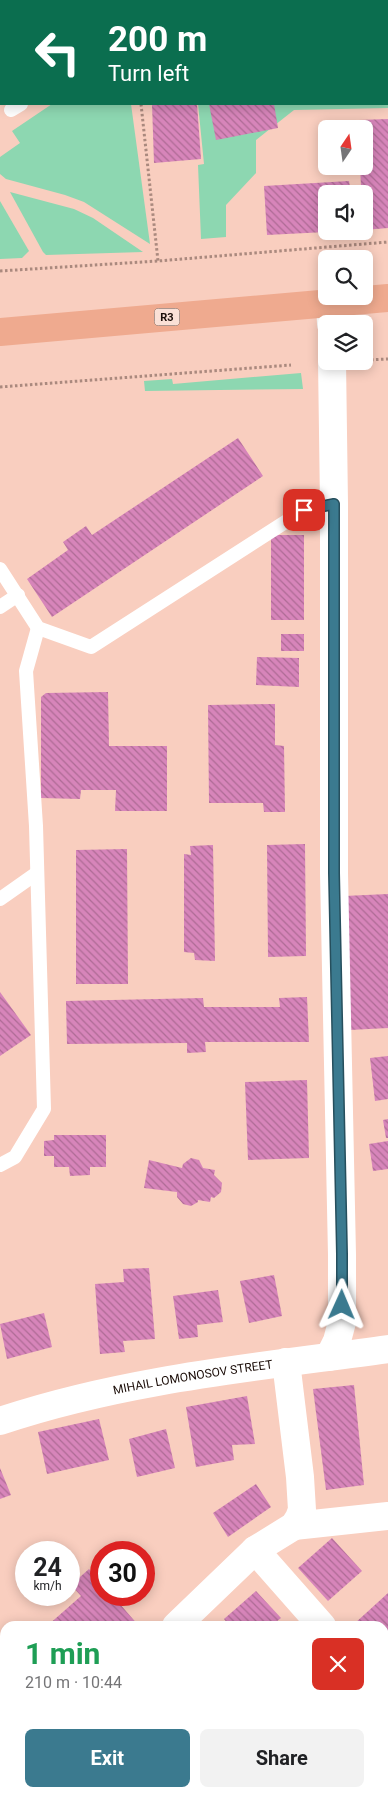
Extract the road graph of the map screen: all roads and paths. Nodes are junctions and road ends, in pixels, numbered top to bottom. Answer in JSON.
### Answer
{"nodes":[{"id":1,"x":141,"y":105,"type":"edge"},
{"id":2,"x":388,"y":242,"type":"edge"},
{"id":3,"x":158,"y":261,"type":"junction"},
{"id":4,"x":0,"y":271,"type":"edge"},
{"id":5,"x":388,"y":298,"type":"edge"},
{"id":6,"x":330,"y":313,"type":"edge"},
{"id":7,"x":0,"y":332,"type":"edge"},
{"id":8,"x":388,"y":359,"type":"edge"},
{"id":9,"x":373,"y":360,"type":"edge"},
{"id":10,"x":291,"y":365,"type":"dead end"},
{"id":11,"x":332,"y":370,"type":"edge"},
{"id":12,"x":0,"y":387,"type":"edge"},
{"id":13,"x":334,"y":504,"type":"junction"},
{"id":14,"x":0,"y":569,"type":"edge"},
{"id":15,"x":18,"y":595,"type":"junction"},
{"id":16,"x":0,"y":607,"type":"edge"},
{"id":17,"x":38,"y":628,"type":"junction"},
{"id":18,"x":38,"y":873,"type":"junction"},
{"id":19,"x":0,"y":899,"type":"edge"},
{"id":20,"x":0,"y":1165,"type":"edge"},
{"id":21,"x":388,"y":1349,"type":"edge"},
{"id":22,"x":330,"y":1357,"type":"junction"},
{"id":23,"x":286,"y":1362,"type":"junction"},
{"id":24,"x":0,"y":1421,"type":"edge"},
{"id":25,"x":388,"y":1516,"type":"edge"},
{"id":26,"x":294,"y":1526,"type":"junction"},
{"id":27,"x":255,"y":1550,"type":"junction"},
{"id":28,"x":181,"y":1621,"type":"edge"},
{"id":29,"x":318,"y":1621,"type":"edge"}],
"edges":[{"from":1,"to":3,"type":"path"},
{"from":2,"to":3,"type":"path"},
{"from":3,"to":4,"type":"path"},
{"from":5,"to":6,"type":"main road","number":"R3"},
{"from":6,"to":7,"type":"main road","number":"R3"},
{"from":8,"to":9,"type":"path"},
{"from":10,"to":12,"type":"path"},
{"from":11,"to":13,"type":"street"},
{"from":13,"to":17,"type":"lane"},
{"from":13,"to":22,"type":"street"},
{"from":14,"to":15,"type":"lane"},
{"from":15,"to":16,"type":"lane"},
{"from":15,"to":17,"type":"lane"},
{"from":17,"to":18,"type":"lane"},
{"from":18,"to":19,"type":"lane"},
{"from":18,"to":20,"type":"lane"},
{"from":21,"to":22,"type":"street","name":"MIHAIL LOMONOSOV STREET"},
{"from":22,"to":23,"type":"street","name":"MIHAIL LOMONOSOV STREET"},
{"from":23,"to":24,"type":"street","name":"MIHAIL LOMONOSOV STREET"},
{"from":23,"to":26,"type":"street"},
{"from":25,"to":26,"type":"street"},
{"from":26,"to":27,"type":"street"},
{"from":27,"to":28,"type":"street"},
{"from":27,"to":29,"type":"street"}]}
